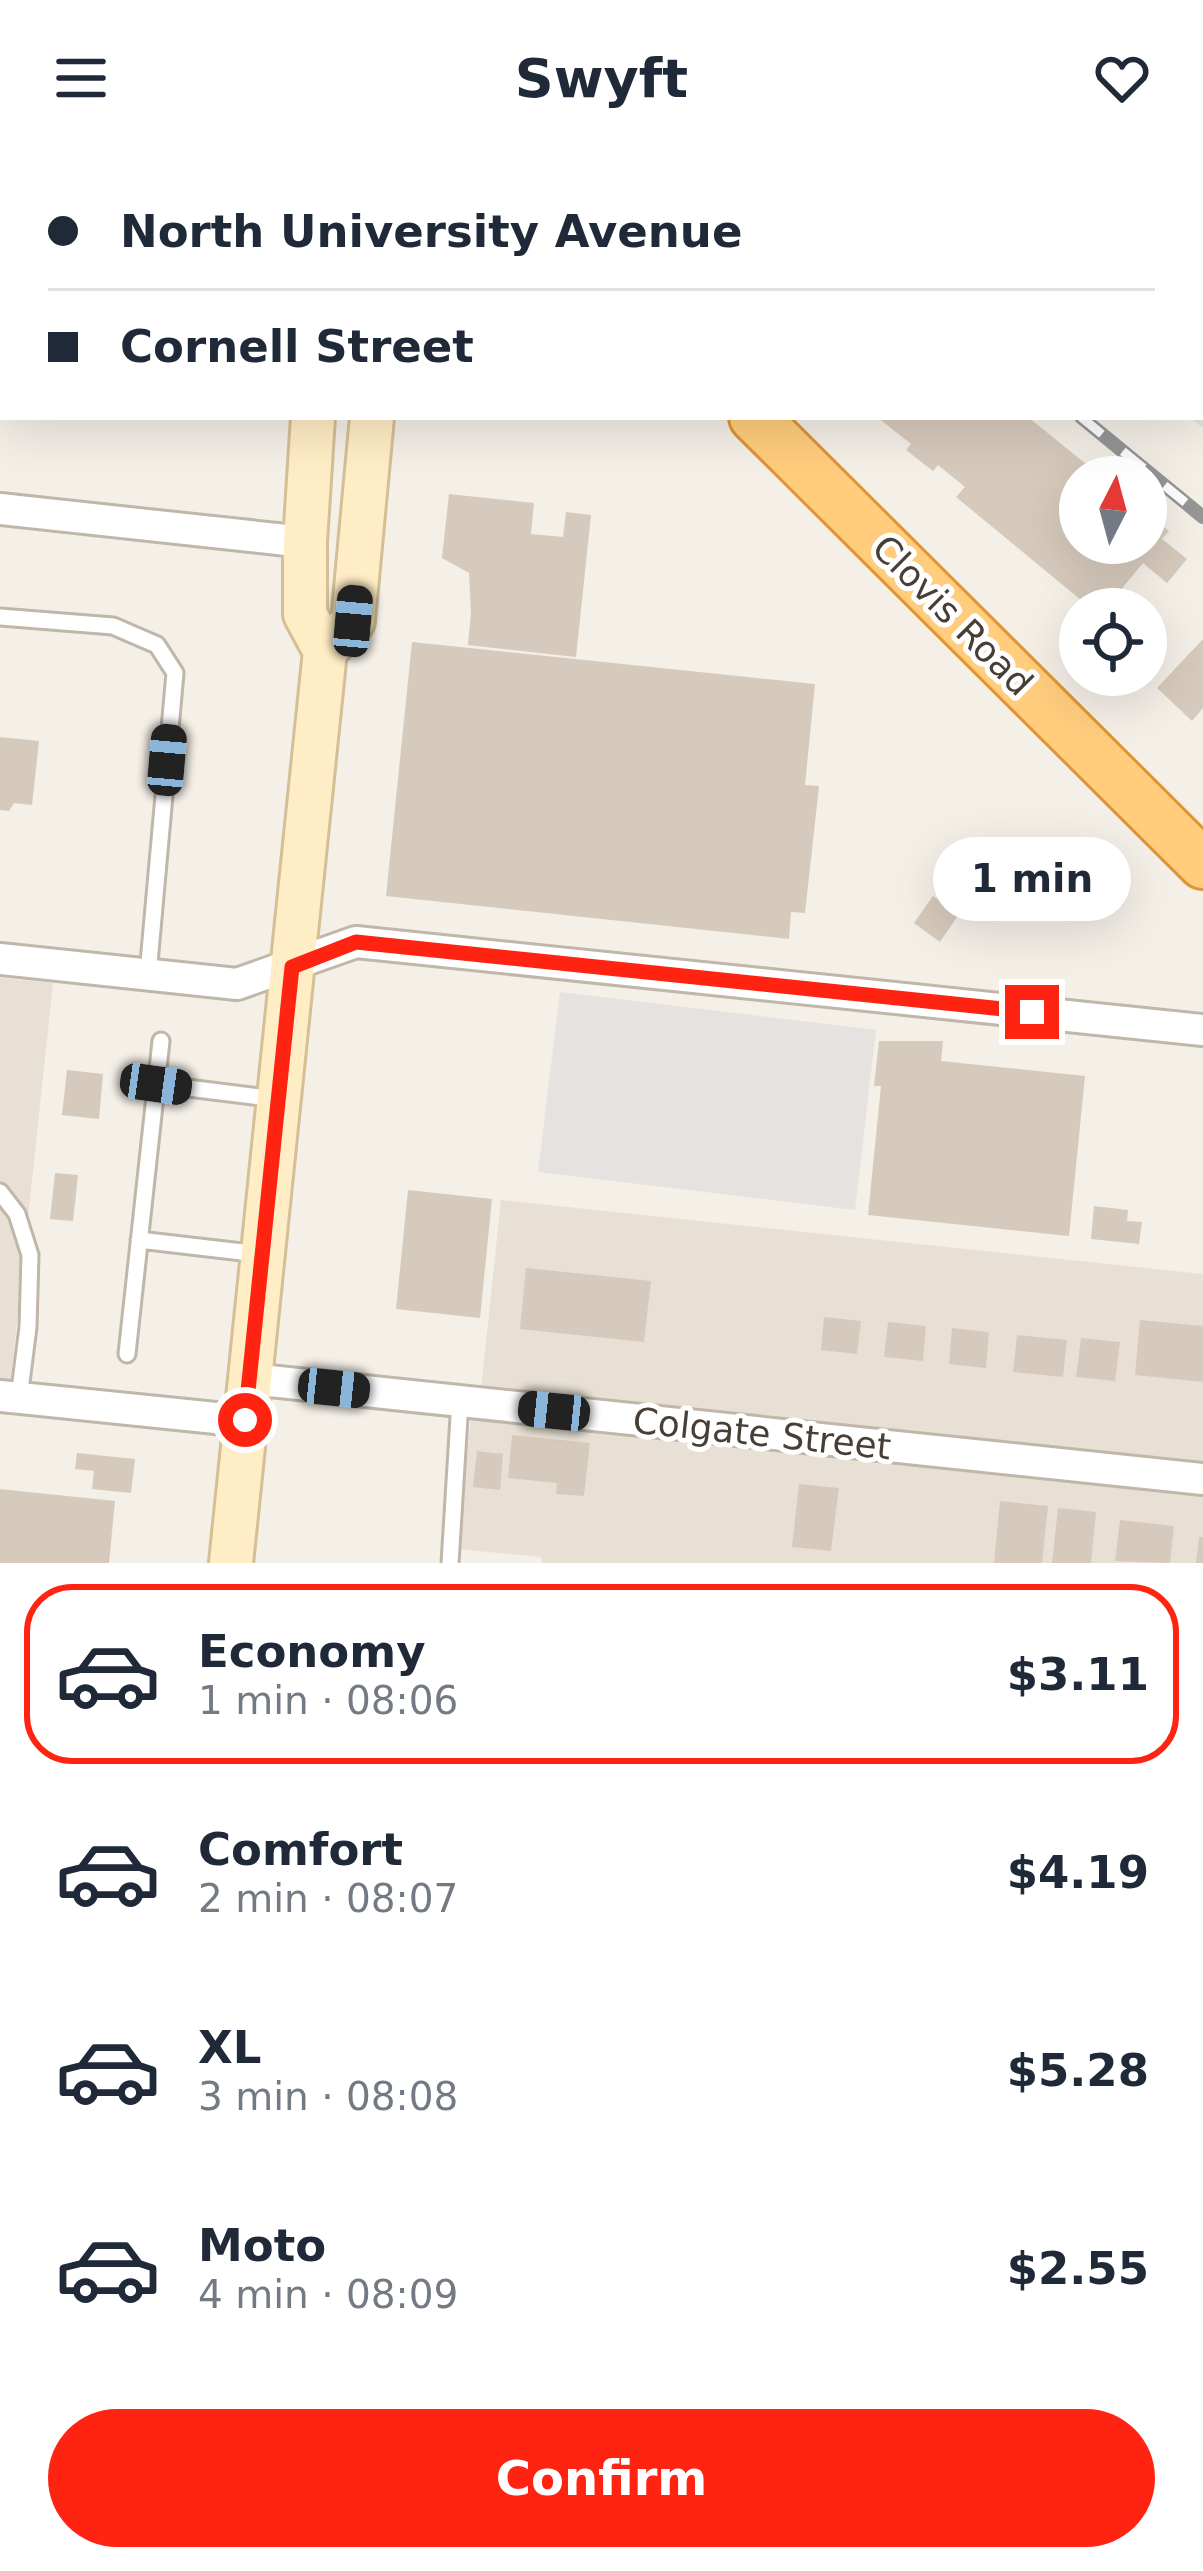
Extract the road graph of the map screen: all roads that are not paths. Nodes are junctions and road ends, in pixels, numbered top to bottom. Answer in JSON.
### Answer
{"nodes":[{"id":1,"x":313,"y":420,"type":"edge"},
{"id":2,"x":372,"y":420,"type":"edge"},
{"id":3,"x":757,"y":420,"type":"edge"},
{"id":4,"x":0,"y":509,"type":"edge"},
{"id":5,"x":305,"y":542,"type":"junction"},
{"id":6,"x":0,"y":616,"type":"edge"},
{"id":7,"x":325,"y":651,"type":"junction"},
{"id":8,"x":1203,"y":864,"type":"edge"},
{"id":9,"x":0,"y":959,"type":"edge"},
{"id":10,"x":292,"y":967,"type":"junction"},
{"id":11,"x":148,"y":974,"type":"junction"},
{"id":12,"x":1203,"y":1030,"type":"edge"},
{"id":13,"x":160,"y":1041,"type":"dead end"},
{"id":14,"x":156,"y":1084,"type":"junction"},
{"id":15,"x":279,"y":1100,"type":"junction"},
{"id":16,"x":0,"y":1192,"type":"edge"},
{"id":17,"x":139,"y":1240,"type":"junction"},
{"id":18,"x":262,"y":1254,"type":"junction"},
{"id":19,"x":127,"y":1354,"type":"dead end"},
{"id":20,"x":10,"y":1397,"type":"edge"},
{"id":21,"x":248,"y":1400,"type":"junction"},
{"id":22,"x":460,"y":1401,"type":"junction"},
{"id":23,"x":1203,"y":1479,"type":"edge"},
{"id":24,"x":231,"y":1563,"type":"edge"},
{"id":25,"x":450,"y":1563,"type":"edge"}],
"edges":[{"from":1,"to":5,"type":"main road"},
{"from":2,"to":7,"type":"main road"},
{"from":3,"to":8,"type":"highway","name":"Clovis Road"},
{"from":4,"to":5,"type":"street"},
{"from":5,"to":7,"type":"main road"},
{"from":6,"to":11,"type":"lane"},
{"from":7,"to":10,"type":"main road"},
{"from":9,"to":11,"type":"street"},
{"from":10,"to":11,"type":"street"},
{"from":10,"to":12,"type":"street"},
{"from":10,"to":15,"type":"main road"},
{"from":13,"to":14,"type":"lane"},
{"from":14,"to":15,"type":"lane"},
{"from":14,"to":17,"type":"lane"},
{"from":15,"to":18,"type":"main road"},
{"from":16,"to":20,"type":"lane"},
{"from":17,"to":18,"type":"lane"},
{"from":17,"to":19,"type":"lane"},
{"from":18,"to":21,"type":"main road"},
{"from":20,"to":21,"type":"street","name":"Colgate Street"},
{"from":21,"to":22,"type":"street","name":"Colgate Street"},
{"from":21,"to":24,"type":"main road"},
{"from":22,"to":23,"type":"street","name":"Colgate Street"},
{"from":22,"to":25,"type":"lane"}]}
